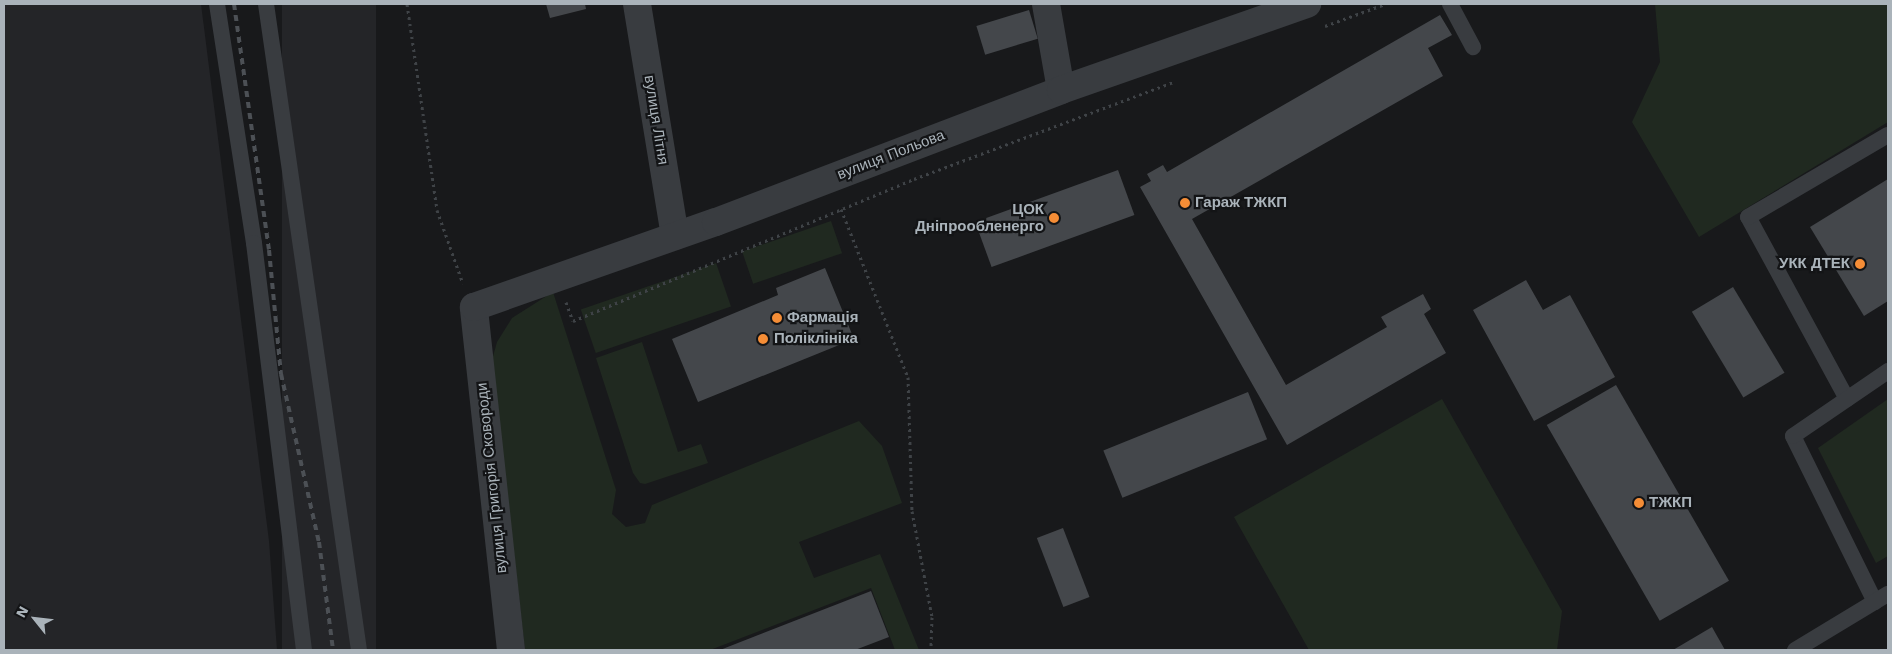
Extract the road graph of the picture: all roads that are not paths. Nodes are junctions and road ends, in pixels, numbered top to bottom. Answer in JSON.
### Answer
{"nodes":[{"id":1,"x":217,"y":4,"type":"edge"},
{"id":2,"x":266,"y":4,"type":"edge"},
{"id":3,"x":637,"y":4,"type":"edge"},
{"id":4,"x":1046,"y":4,"type":"edge"},
{"id":5,"x":1307,"y":4,"type":"edge"},
{"id":6,"x":1450,"y":4,"type":"edge"},
{"id":7,"x":1474,"y":47,"type":"dead end"},
{"id":8,"x":1061,"y":90,"type":"junction"},
{"id":9,"x":1888,"y":135,"type":"edge"},
{"id":10,"x":675,"y":236,"type":"junction"},
{"id":11,"x":474,"y":306,"type":"joint"},
{"id":12,"x":1888,"y":371,"type":"edge"},
{"id":13,"x":1847,"y":399,"type":"junction"},
{"id":14,"x":1882,"y":598,"type":"edge"},
{"id":15,"x":304,"y":650,"type":"edge"},
{"id":16,"x":359,"y":650,"type":"edge"},
{"id":17,"x":511,"y":650,"type":"edge"},
{"id":18,"x":1795,"y":650,"type":"edge"}],
"edges":[{"from":1,"to":15,"type":"lane"},
{"from":2,"to":16,"type":"lane"},
{"from":3,"to":10,"type":"street","name":"вулиця Літня"},
{"from":4,"to":8,"type":"street"},
{"from":5,"to":8,"type":"street","name":"вулиця Польова"},
{"from":6,"to":7,"type":"lane"},
{"from":8,"to":10,"type":"street","name":"вулиця Польова"},
{"from":9,"to":13,"type":"lane"},
{"from":10,"to":11,"type":"street","name":"вулиця Польова"},
{"from":11,"to":17,"type":"street","name":"вулиця Григорія Сковороди"},
{"from":12,"to":13,"type":"lane"},
{"from":13,"to":14,"type":"lane"},
{"from":14,"to":18,"type":"lane"}]}
